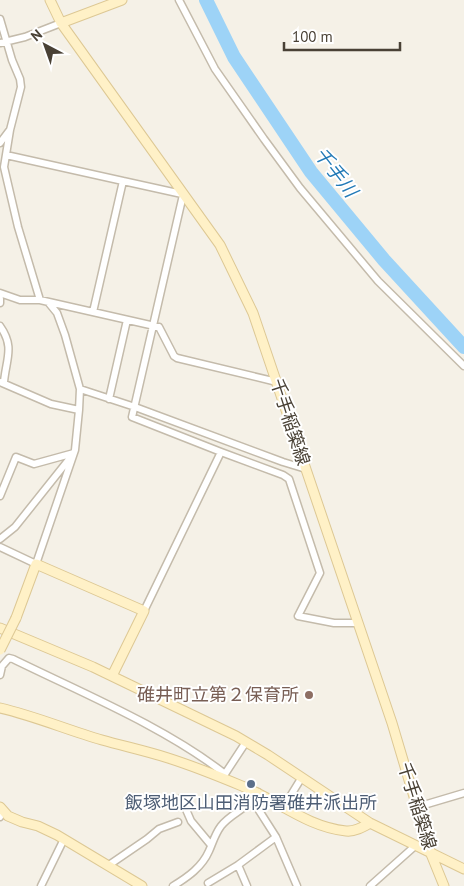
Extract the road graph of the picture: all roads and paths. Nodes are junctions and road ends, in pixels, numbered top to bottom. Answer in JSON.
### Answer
{"nodes":[{"id":1,"x":50,"y":0,"type":"edge"},
{"id":2,"x":122,"y":0,"type":"edge"},
{"id":3,"x":179,"y":0,"type":"edge"},
{"id":4,"x":0,"y":19,"type":"edge"},
{"id":5,"x":61,"y":23,"type":"junction"},
{"id":6,"x":3,"y":43,"type":"edge"},
{"id":7,"x":10,"y":130,"type":"junction"},
{"id":8,"x":0,"y":143,"type":"edge"},
{"id":9,"x":6,"y":155,"type":"junction"},
{"id":10,"x":122,"y":181,"type":"junction"},
{"id":11,"x":182,"y":194,"type":"junction"},
{"id":12,"x":0,"y":293,"type":"edge"},
{"id":13,"x":0,"y":299,"type":"edge"},
{"id":14,"x":40,"y":300,"type":"junction"},
{"id":15,"x":48,"y":302,"type":"junction"},
{"id":16,"x":0,"y":303,"type":"edge"},
{"id":17,"x":93,"y":312,"type":"junction"},
{"id":18,"x":127,"y":320,"type":"junction"},
{"id":19,"x":0,"y":326,"type":"edge"},
{"id":20,"x":154,"y":326,"type":"junction"},
{"id":21,"x":464,"y":366,"type":"edge"},
{"id":22,"x":2,"y":382,"type":"edge"},
{"id":23,"x":277,"y":382,"type":"junction"},
{"id":24,"x":80,"y":389,"type":"junction"},
{"id":25,"x":109,"y":398,"type":"junction"},
{"id":26,"x":135,"y":407,"type":"junction"},
{"id":27,"x":79,"y":410,"type":"junction"},
{"id":28,"x":221,"y":452,"type":"junction"},
{"id":29,"x":74,"y":454,"type":"junction"},
{"id":30,"x":306,"y":469,"type":"junction"},
{"id":31,"x":0,"y":496,"type":"edge"},
{"id":32,"x":0,"y":539,"type":"edge"},
{"id":33,"x":0,"y":547,"type":"edge"},
{"id":34,"x":36,"y":564,"type":"junction"},
{"id":35,"x":144,"y":611,"type":"junction"},
{"id":36,"x":357,"y":624,"type":"junction"},
{"id":37,"x":0,"y":628,"type":"edge"},
{"id":38,"x":0,"y":650,"type":"edge"},
{"id":39,"x":0,"y":675,"type":"edge"},
{"id":40,"x":112,"y":676,"type":"junction"},
{"id":41,"x":0,"y":708,"type":"edge"},
{"id":42,"x":246,"y":742,"type":"junction"},
{"id":43,"x":224,"y":776,"type":"junction"},
{"id":44,"x":302,"y":777,"type":"junction"},
{"id":45,"x":258,"y":792,"type":"junction"},
{"id":46,"x":464,"y":793,"type":"edge"},
{"id":47,"x":181,"y":798,"type":"dead end"},
{"id":48,"x":254,"y":801,"type":"junction"},
{"id":49,"x":417,"y":807,"type":"junction"},
{"id":50,"x":283,"y":808,"type":"junction"},
{"id":51,"x":1,"y":811,"type":"edge"},
{"id":52,"x":178,"y":822,"type":"dead end"},
{"id":53,"x":370,"y":822,"type":"junction"},
{"id":54,"x":276,"y":837,"type":"junction"},
{"id":55,"x":64,"y":839,"type":"junction"},
{"id":56,"x":211,"y":845,"type":"junction"},
{"id":57,"x":415,"y":846,"type":"junction"},
{"id":58,"x":432,"y":854,"type":"junction"},
{"id":59,"x":109,"y":865,"type":"junction"},
{"id":60,"x":238,"y":865,"type":"junction"},
{"id":61,"x":464,"y":869,"type":"edge"},
{"id":62,"x":208,"y":883,"type":"dead end"},
{"id":63,"x":137,"y":885,"type":"edge"},
{"id":64,"x":41,"y":886,"type":"edge"},
{"id":65,"x":173,"y":886,"type":"edge"},
{"id":66,"x":247,"y":886,"type":"edge"},
{"id":67,"x":297,"y":886,"type":"edge"},
{"id":68,"x":370,"y":886,"type":"edge"},
{"id":69,"x":444,"y":886,"type":"edge"}],
"edges":[{"from":1,"to":5,"type":"street","name":"千手稲築線"},
{"from":2,"to":5,"type":"street"},
{"from":3,"to":21,"type":"street"},
{"from":4,"to":6,"type":"street"},
{"from":5,"to":6,"type":"street"},
{"from":5,"to":11,"type":"street","name":"千手稲築線"},
{"from":6,"to":7,"type":"street"},
{"from":7,"to":8,"type":"street"},
{"from":7,"to":9,"type":"street"},
{"from":9,"to":10,"type":"street"},
{"from":9,"to":14,"type":"street"},
{"from":10,"to":11,"type":"street"},
{"from":10,"to":17,"type":"street"},
{"from":11,"to":20,"type":"street"},
{"from":11,"to":23,"type":"street","name":"千手稲築線"},
{"from":12,"to":14,"type":"street"},
{"from":13,"to":16,"type":"street"},
{"from":14,"to":15,"type":"street"},
{"from":15,"to":17,"type":"street"},
{"from":15,"to":24,"type":"street"},
{"from":17,"to":18,"type":"street"},
{"from":18,"to":20,"type":"street"},
{"from":18,"to":25,"type":"street"},
{"from":19,"to":22,"type":"street"},
{"from":20,"to":23,"type":"street"},
{"from":20,"to":26,"type":"street"},
{"from":22,"to":27,"type":"street"},
{"from":23,"to":30,"type":"street","name":"千手稲築線"},
{"from":24,"to":25,"type":"street"},
{"from":24,"to":27,"type":"street"},
{"from":25,"to":26,"type":"street"},
{"from":26,"to":28,"type":"street"},
{"from":26,"to":30,"type":"street"},
{"from":27,"to":29,"type":"street"},
{"from":28,"to":35,"type":"street"},
{"from":28,"to":36,"type":"street"},
{"from":29,"to":31,"type":"street"},
{"from":29,"to":32,"type":"street"},
{"from":29,"to":34,"type":"street"},
{"from":30,"to":36,"type":"street","name":"千手稲築線"},
{"from":33,"to":34,"type":"street"},
{"from":34,"to":35,"type":"street"},
{"from":34,"to":38,"type":"street","bridge":true},
{"from":35,"to":40,"type":"street"},
{"from":36,"to":49,"type":"street","name":"千手稲築線"},
{"from":37,"to":40,"type":"street"},
{"from":39,"to":43,"type":"street"},
{"from":40,"to":42,"type":"street"},
{"from":41,"to":43,"type":"street"},
{"from":42,"to":43,"type":"street"},
{"from":42,"to":44,"type":"street"},
{"from":43,"to":45,"type":"street"},
{"from":44,"to":50,"type":"street"},
{"from":44,"to":53,"type":"street"},
{"from":45,"to":48,"type":"street"},
{"from":45,"to":50,"type":"street"},
{"from":46,"to":49,"type":"street"},
{"from":47,"to":56,"type":"street"},
{"from":48,"to":54,"type":"street"},
{"from":48,"to":56,"type":"street"},
{"from":49,"to":58,"type":"street","name":"千手稲築線"},
{"from":50,"to":53,"type":"street"},
{"from":51,"to":55,"type":"street"},
{"from":52,"to":59,"type":"street"},
{"from":53,"to":57,"type":"street"},
{"from":54,"to":60,"type":"street"},
{"from":54,"to":67,"type":"street"},
{"from":55,"to":59,"type":"street"},
{"from":55,"to":64,"type":"street"},
{"from":56,"to":65,"type":"street"},
{"from":57,"to":58,"type":"street"},
{"from":57,"to":68,"type":"street"},
{"from":58,"to":61,"type":"street"},
{"from":58,"to":69,"type":"street","name":"千手稲築線"},
{"from":59,"to":63,"type":"street"},
{"from":60,"to":62,"type":"street"},
{"from":60,"to":66,"type":"street"}]}
